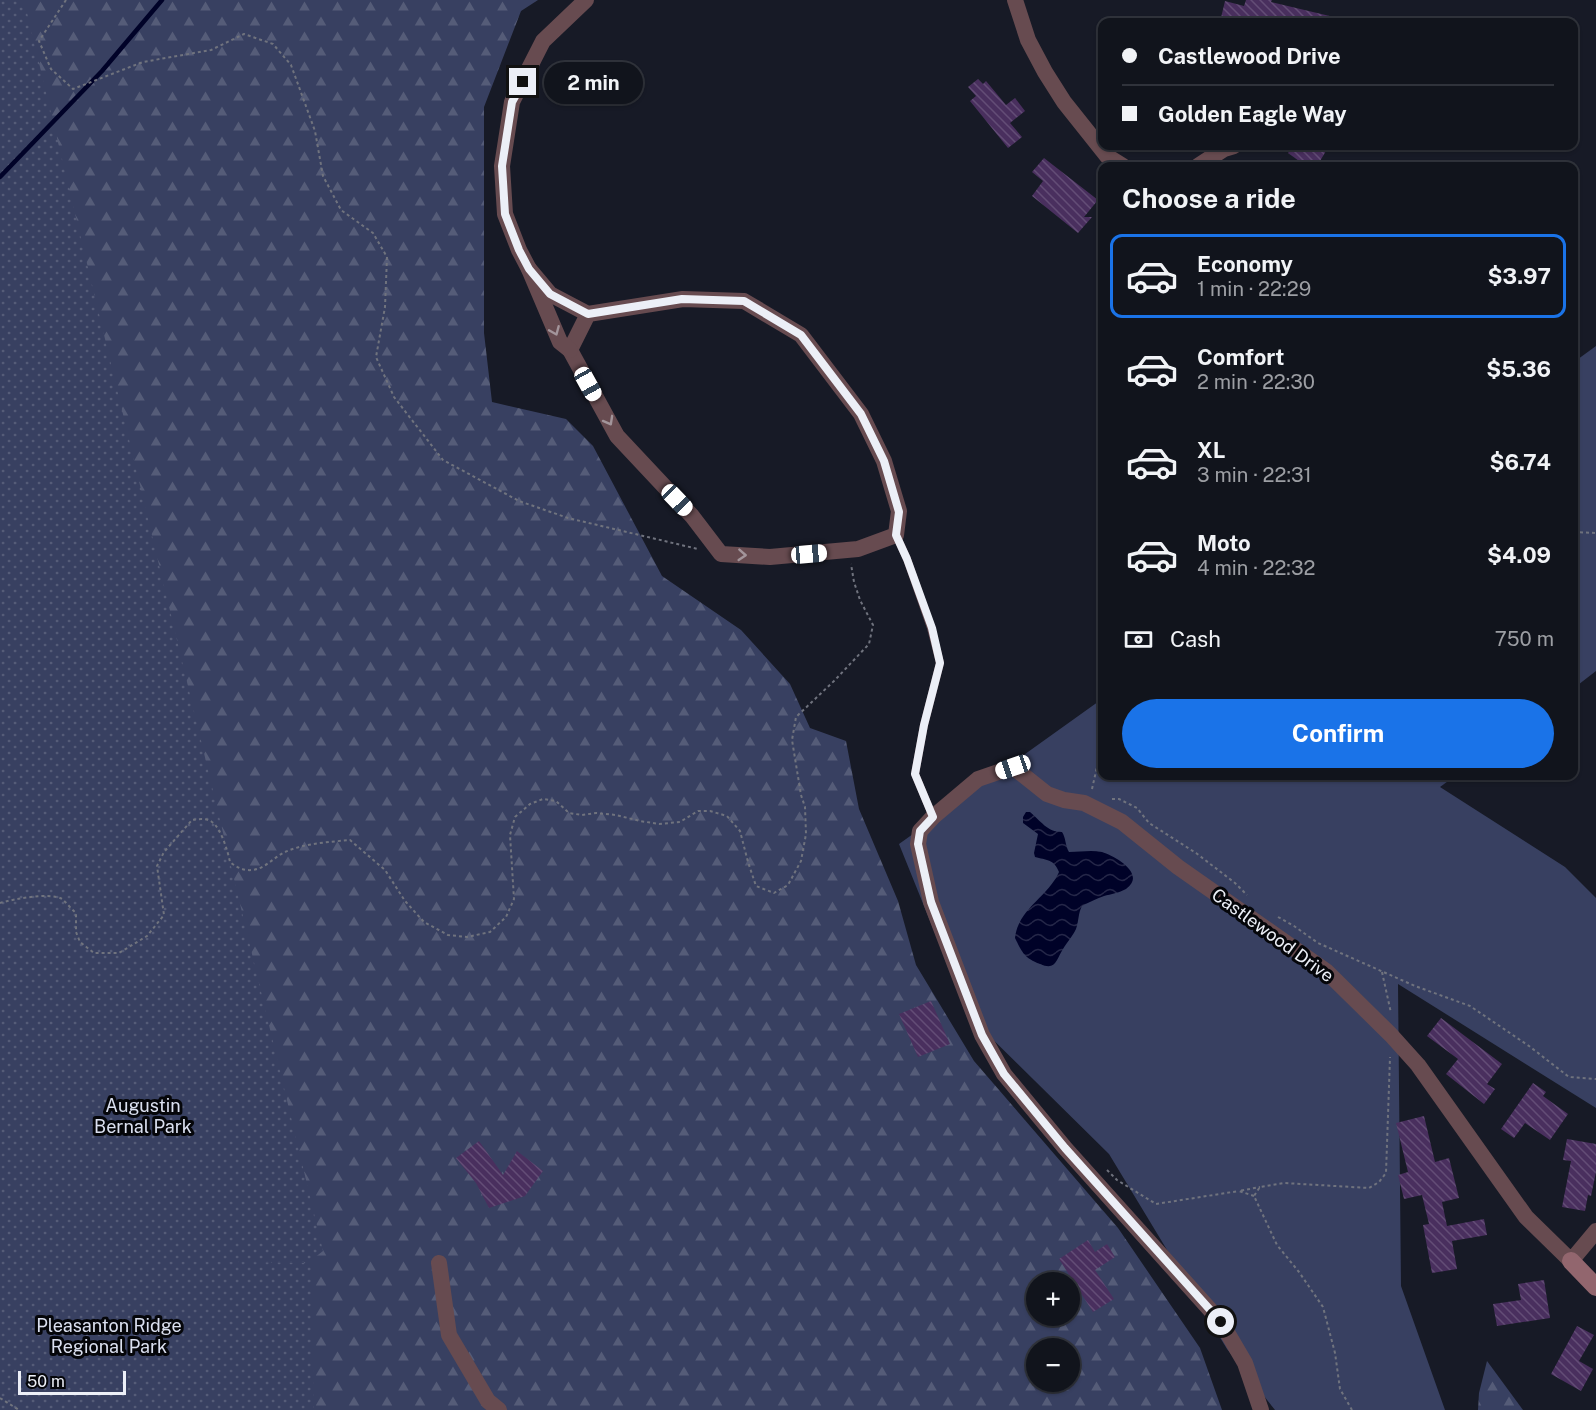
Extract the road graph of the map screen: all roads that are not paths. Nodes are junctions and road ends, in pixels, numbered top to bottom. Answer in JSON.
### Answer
{"nodes":[{"id":1,"x":586,"y":0,"type":"edge"},
{"id":2,"x":1015,"y":0,"type":"edge"},
{"id":3,"x":1098,"y":145,"type":"edge"},
{"id":4,"x":1102,"y":150,"type":"edge"},
{"id":5,"x":1222,"y":150,"type":"edge"},
{"id":6,"x":1117,"y":162,"type":"edge"},
{"id":7,"x":1204,"y":162,"type":"edge"},
{"id":8,"x":529,"y":269,"type":"junction"},
{"id":9,"x":588,"y":314,"type":"junction"},
{"id":10,"x":570,"y":350,"type":"junction"},
{"id":11,"x":896,"y":535,"type":"junction"},
{"id":12,"x":933,"y":817,"type":"junction"},
{"id":13,"x":1596,"y":1230,"type":"edge"},
{"id":14,"x":1571,"y":1261,"type":"junction"},
{"id":15,"x":439,"y":1263,"type":"dead end"},
{"id":16,"x":1596,"y":1287,"type":"edge"},
{"id":17,"x":499,"y":1410,"type":"edge"},
{"id":18,"x":1261,"y":1410,"type":"edge"}],
"edges":[{"from":1,"to":8,"type":"street"},
{"from":2,"to":3,"type":"street"},
{"from":4,"to":6,"type":"street"},
{"from":5,"to":7,"type":"street"},
{"from":8,"to":9,"type":"street"},
{"from":8,"to":10,"type":"street","one_way":true},
{"from":9,"to":10,"type":"street"},
{"from":9,"to":11,"type":"street"},
{"from":10,"to":11,"type":"street","one_way":true},
{"from":11,"to":12,"type":"lane"},
{"from":12,"to":14,"type":"street","name":"Castlewood Drive"},
{"from":12,"to":18,"type":"street","name":"Castlewood Drive"},
{"from":13,"to":14,"type":"street"},
{"from":14,"to":16,"type":"street","name":"Castlewood Drive"},
{"from":15,"to":17,"type":"street"}]}
